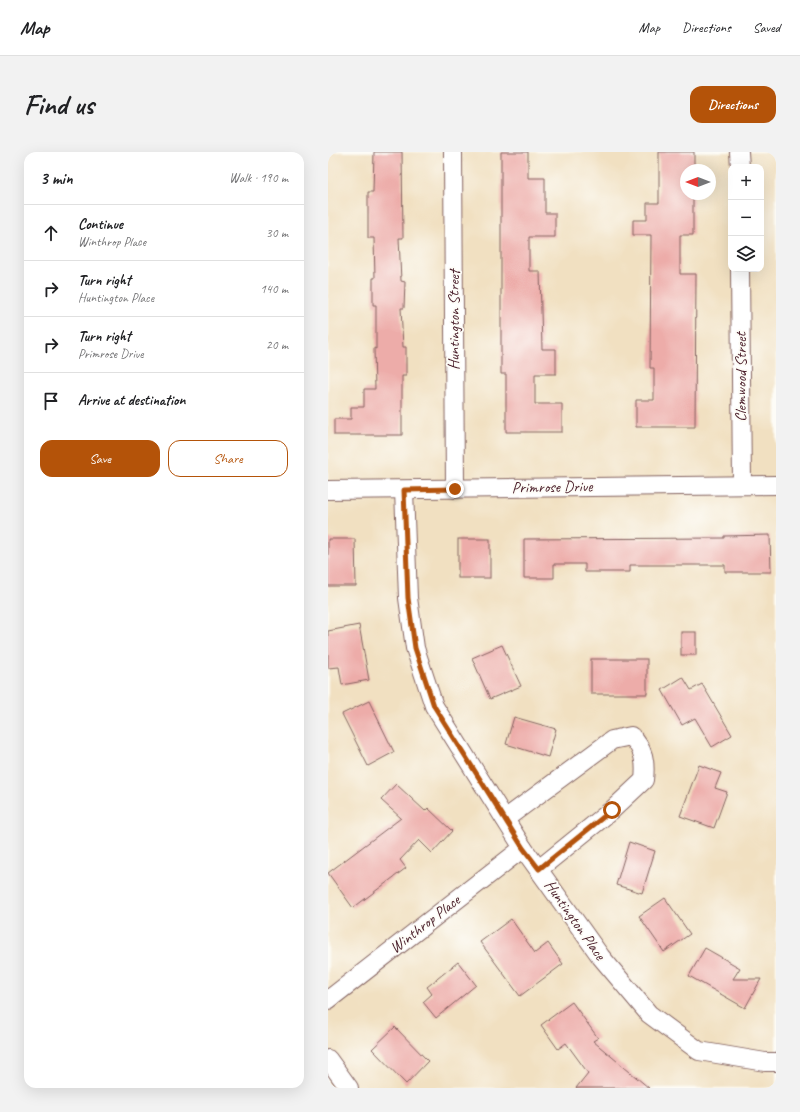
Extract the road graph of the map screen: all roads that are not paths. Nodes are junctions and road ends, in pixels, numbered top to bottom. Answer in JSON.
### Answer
{"nodes":[{"id":1,"x":452,"y":152,"type":"edge"},
{"id":2,"x":740,"y":152,"type":"edge"},
{"id":3,"x":740,"y":164,"type":"edge"},
{"id":4,"x":740,"y":272,"type":"edge"},
{"id":5,"x":742,"y":485,"type":"junction"},
{"id":6,"x":776,"y":485,"type":"edge"},
{"id":7,"x":455,"y":489,"type":"junction"},
{"id":8,"x":328,"y":490,"type":"edge"},
{"id":9,"x":404,"y":490,"type":"junction"},
{"id":10,"x":505,"y":820,"type":"junction"},
{"id":11,"x":523,"y":848,"type":"junction"},
{"id":12,"x":539,"y":869,"type":"junction"},
{"id":13,"x":328,"y":1000,"type":"edge"},
{"id":14,"x":328,"y":1059,"type":"edge"},
{"id":15,"x":776,"y":1062,"type":"edge"},
{"id":16,"x":349,"y":1088,"type":"edge"}],
"edges":[{"from":1,"to":7,"type":"street","name":"Huntington Street"},
{"from":2,"to":3,"type":"street"},
{"from":4,"to":5,"type":"street","name":"Clemwood Street"},
{"from":5,"to":6,"type":"street","name":"Primrose Drive"},
{"from":5,"to":7,"type":"street","name":"Primrose Drive"},
{"from":7,"to":9,"type":"street","name":"Primrose Drive"},
{"from":8,"to":9,"type":"street","name":"Primrose Drive"},
{"from":9,"to":10,"type":"street","name":"Huntington Place"},
{"from":10,"to":11,"type":"street","name":"Huntington Place"},
{"from":10,"to":12,"type":"street"},
{"from":11,"to":12,"type":"street","name":"Huntington Place"},
{"from":11,"to":13,"type":"street","name":"Winthrop Place"},
{"from":12,"to":15,"type":"street","name":"Huntington Place"},
{"from":14,"to":16,"type":"street"}]}
